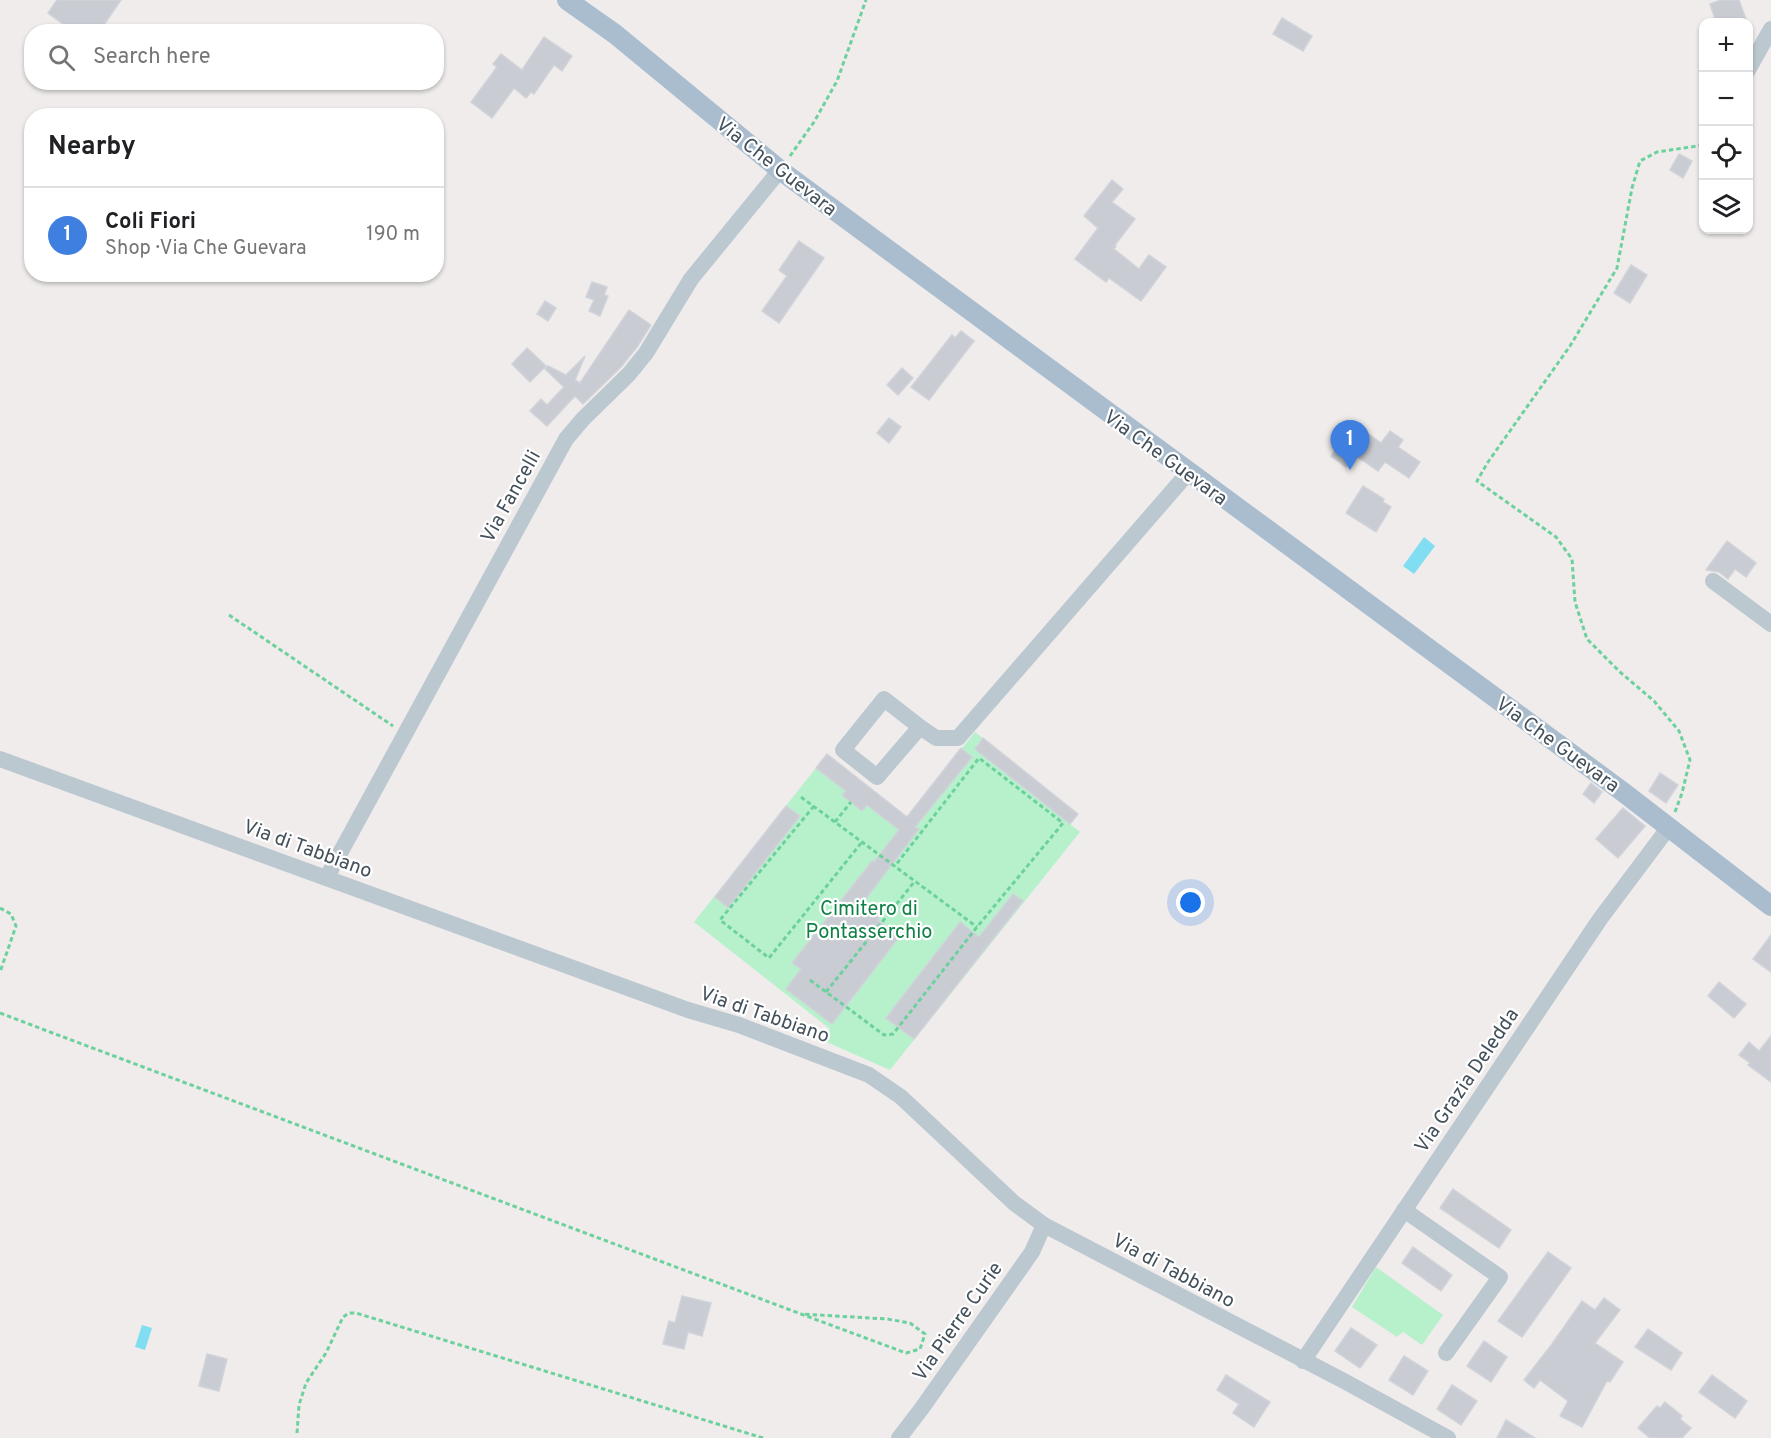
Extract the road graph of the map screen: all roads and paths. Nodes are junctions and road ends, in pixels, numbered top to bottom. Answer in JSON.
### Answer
{"nodes":[{"id":1,"x":567,"y":0,"type":"edge"},
{"id":2,"x":867,"y":0,"type":"edge"},
{"id":3,"x":1771,"y":29,"type":"edge"},
{"id":4,"x":1753,"y":63,"type":"edge"},
{"id":5,"x":1699,"y":146,"type":"edge"},
{"id":6,"x":780,"y":170,"type":"junction"},
{"id":7,"x":1188,"y":473,"type":"junction"},
{"id":8,"x":1713,"y":580,"type":"dead end"},
{"id":9,"x":229,"y":615,"type":"dead end"},
{"id":10,"x":1771,"y":624,"type":"edge"},
{"id":11,"x":920,"y":728,"type":"junction"},
{"id":12,"x":405,"y":732,"type":"junction"},
{"id":13,"x":0,"y":759,"type":"edge"},
{"id":14,"x":801,"y":796,"type":"dead end"},
{"id":15,"x":851,"y":802,"type":"dead end"},
{"id":16,"x":814,"y":806,"type":"junction"},
{"id":17,"x":835,"y":822,"type":"junction"},
{"id":18,"x":1669,"y":827,"type":"junction"},
{"id":19,"x":862,"y":842,"type":"junction"},
{"id":20,"x":895,"y":866,"type":"junction"},
{"id":21,"x":327,"y":877,"type":"junction"},
{"id":22,"x":915,"y":881,"type":"junction"},
{"id":23,"x":1771,"y":906,"type":"edge"},
{"id":24,"x":0,"y":908,"type":"edge"},
{"id":25,"x":977,"y":927,"type":"junction"},
{"id":26,"x":0,"y":972,"type":"edge"},
{"id":27,"x":810,"y":980,"type":"dead end"},
{"id":28,"x":826,"y":992,"type":"junction"},
{"id":29,"x":0,"y":1013,"type":"edge"},
{"id":30,"x":1404,"y":1210,"type":"junction"},
{"id":31,"x":1044,"y":1225,"type":"junction"},
{"id":32,"x":801,"y":1314,"type":"junction"},
{"id":33,"x":1446,"y":1353,"type":"dead end"},
{"id":34,"x":1304,"y":1361,"type":"junction"},
{"id":35,"x":297,"y":1433,"type":"dead end"},
{"id":36,"x":764,"y":1438,"type":"edge"},
{"id":37,"x":899,"y":1438,"type":"edge"},
{"id":38,"x":1448,"y":1438,"type":"edge"}],
"edges":[{"from":1,"to":6,"type":"main road","name":"Via Che Guevara"},
{"from":2,"to":6,"type":"path"},
{"from":3,"to":4,"type":"street"},
{"from":5,"to":18,"type":"path"},
{"from":6,"to":7,"type":"main road","name":"Via Che Guevara"},
{"from":6,"to":12,"type":"street","name":"Via Fancelli"},
{"from":7,"to":11,"type":"street"},
{"from":7,"to":18,"type":"main road","name":"Via Che Guevara"},
{"from":8,"to":10,"type":"street"},
{"from":9,"to":12,"type":"path"},
{"from":11,"to":11,"type":"street"},
{"from":12,"to":21,"type":"street","name":"Via Fancelli"},
{"from":13,"to":21,"type":"street","name":"Via di Tabbiano"},
{"from":14,"to":16,"type":"path"},
{"from":15,"to":17,"type":"path"},
{"from":16,"to":17,"type":"path"},
{"from":16,"to":19,"type":"path"},
{"from":17,"to":19,"type":"path"},
{"from":18,"to":23,"type":"main road","name":"Via Che Guevara"},
{"from":18,"to":30,"type":"street","name":"Via Grazia Deledda"},
{"from":19,"to":20,"type":"path"},
{"from":20,"to":22,"type":"path"},
{"from":20,"to":25,"type":"path"},
{"from":21,"to":31,"type":"street","name":"Via di Tabbiano"},
{"from":22,"to":25,"type":"path"},
{"from":22,"to":28,"type":"path"},
{"from":24,"to":26,"type":"path"},
{"from":25,"to":28,"type":"path"},
{"from":27,"to":28,"type":"path"},
{"from":29,"to":32,"type":"path"},
{"from":30,"to":33,"type":"street"},
{"from":30,"to":34,"type":"street","name":"Via Grazia Deledda"},
{"from":31,"to":34,"type":"street","name":"Via di Tabbiano"},
{"from":31,"to":37,"type":"street","name":"Via Pierre Curie"},
{"from":32,"to":32,"type":"path"},
{"from":34,"to":38,"type":"street","name":"Via di Tabbiano"},
{"from":35,"to":36,"type":"path"}]}
